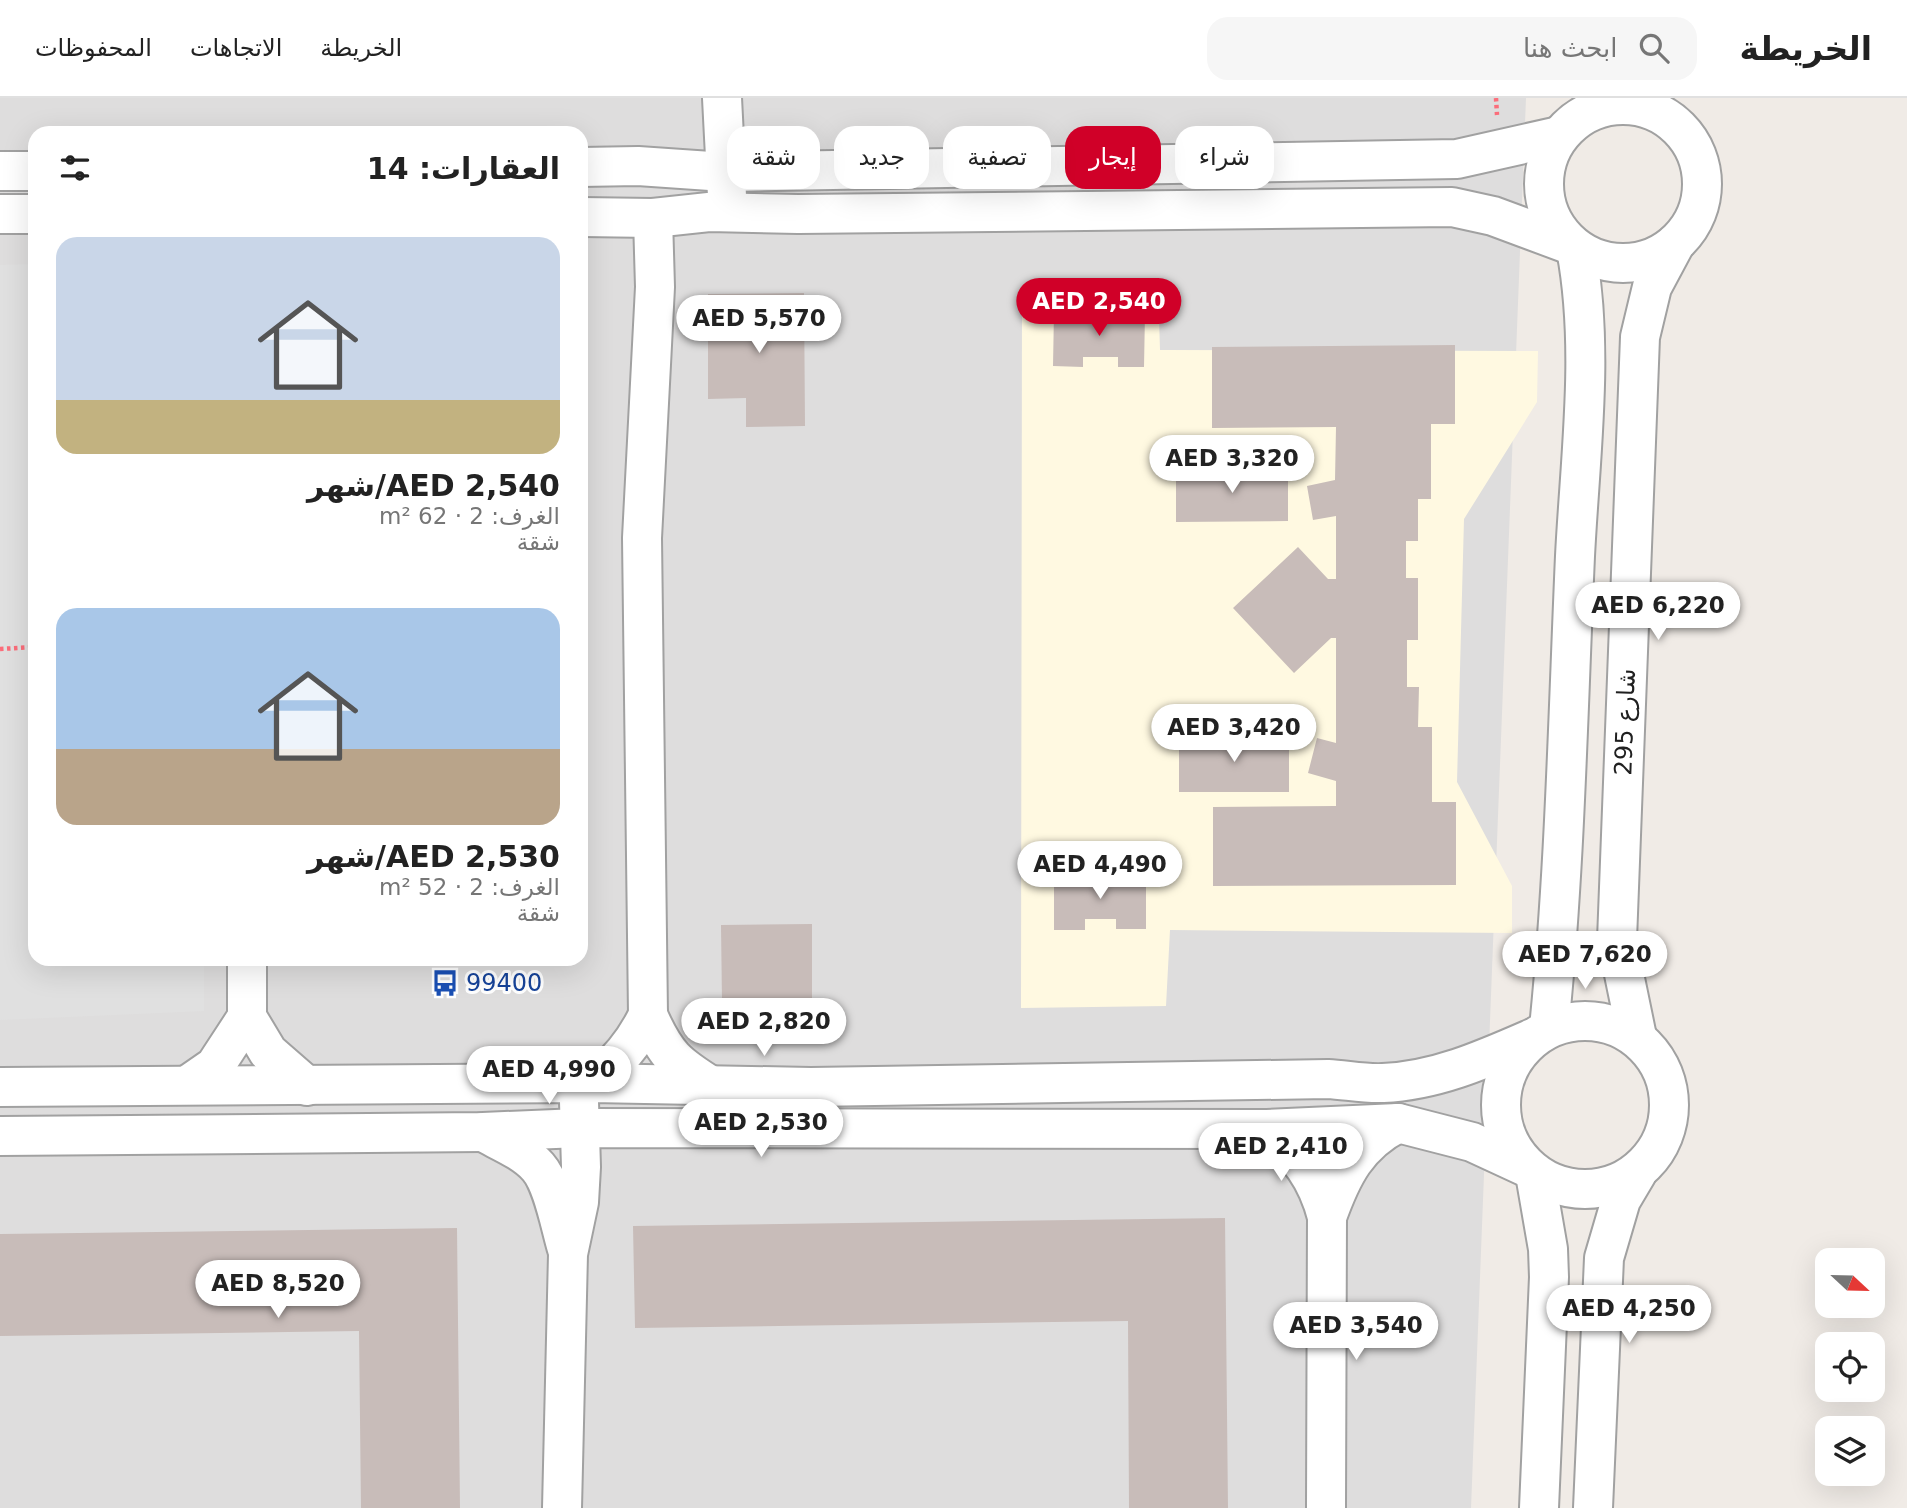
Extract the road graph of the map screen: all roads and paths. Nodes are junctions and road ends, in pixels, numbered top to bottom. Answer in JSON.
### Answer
{"nodes":[{"id":1,"x":722,"y":98,"type":"edge"},
{"id":2,"x":1671,"y":111,"type":"edge"},
{"id":3,"x":1570,"y":119,"type":"edge"},
{"id":4,"x":588,"y":167,"type":"edge"},
{"id":5,"x":726,"y":172,"type":"junction"},
{"id":6,"x":727,"y":212,"type":"junction"},
{"id":7,"x":0,"y":214,"type":"edge"},
{"id":8,"x":28,"y":214,"type":"edge"},
{"id":9,"x":588,"y":217,"type":"edge"},
{"id":10,"x":653,"y":218,"type":"junction"},
{"id":11,"x":1675,"y":244,"type":"junction"},
{"id":12,"x":1573,"y":247,"type":"junction"},
{"id":13,"x":28,"y":647,"type":"edge"},
{"id":14,"x":0,"y":649,"type":"edge"},
{"id":15,"x":247,"y":966,"type":"edge"},
{"id":16,"x":648,"y":1014,"type":"junction"},
{"id":17,"x":247,"y":1017,"type":"junction"},
{"id":18,"x":1541,"y":1033,"type":"junction"},
{"id":19,"x":1637,"y":1037,"type":"junction"},
{"id":20,"x":189,"y":1084,"type":"junction"},
{"id":21,"x":585,"y":1084,"type":"junction"},
{"id":22,"x":307,"y":1086,"type":"junction"},
{"id":23,"x":0,"y":1087,"type":"edge"},
{"id":24,"x":713,"y":1087,"type":"junction"},
{"id":25,"x":1398,"y":1123,"type":"junction"},
{"id":26,"x":579,"y":1128,"type":"junction"},
{"id":27,"x":1267,"y":1129,"type":"junction"},
{"id":28,"x":483,"y":1132,"type":"junction"},
{"id":29,"x":0,"y":1136,"type":"edge"},
{"id":30,"x":1530,"y":1170,"type":"junction"},
{"id":31,"x":1637,"y":1173,"type":"junction"},
{"id":32,"x":1327,"y":1217,"type":"junction"},
{"id":33,"x":568,"y":1254,"type":"junction"},
{"id":34,"x":562,"y":1508,"type":"edge"},
{"id":35,"x":1326,"y":1508,"type":"edge"},
{"id":36,"x":1539,"y":1508,"type":"edge"},
{"id":37,"x":1593,"y":1508,"type":"edge"}],
"edges":[{"from":1,"to":5,"type":"street"},
{"from":2,"to":3,"type":"street"},
{"from":2,"to":11,"type":"street"},
{"from":3,"to":5,"type":"street"},
{"from":3,"to":12,"type":"street"},
{"from":4,"to":5,"type":"street"},
{"from":5,"to":6,"type":"street"},
{"from":6,"to":10,"type":"street"},
{"from":6,"to":12,"type":"street"},
{"from":7,"to":8,"type":"street"},
{"from":9,"to":10,"type":"street"},
{"from":10,"to":16,"type":"street"},
{"from":11,"to":12,"type":"street"},
{"from":11,"to":19,"type":"street","name":"شارع 295"},
{"from":12,"to":18,"type":"street"},
{"from":13,"to":14,"type":"path"},
{"from":15,"to":17,"type":"street"},
{"from":16,"to":21,"type":"street"},
{"from":16,"to":24,"type":"street"},
{"from":17,"to":20,"type":"street"},
{"from":17,"to":22,"type":"street"},
{"from":18,"to":19,"type":"street"},
{"from":18,"to":24,"type":"street"},
{"from":18,"to":30,"type":"street"},
{"from":19,"to":31,"type":"street"},
{"from":20,"to":22,"type":"street"},
{"from":20,"to":23,"type":"street"},
{"from":21,"to":22,"type":"street"},
{"from":21,"to":24,"type":"street"},
{"from":21,"to":26,"type":"street"},
{"from":25,"to":27,"type":"street"},
{"from":25,"to":30,"type":"street"},
{"from":25,"to":32,"type":"street"},
{"from":26,"to":27,"type":"street"},
{"from":26,"to":28,"type":"street"},
{"from":26,"to":33,"type":"street"},
{"from":27,"to":32,"type":"street"},
{"from":28,"to":29,"type":"street"},
{"from":28,"to":33,"type":"street"},
{"from":30,"to":31,"type":"street"},
{"from":30,"to":36,"type":"street"},
{"from":31,"to":37,"type":"street"},
{"from":32,"to":35,"type":"street"},
{"from":33,"to":34,"type":"street"}]}
